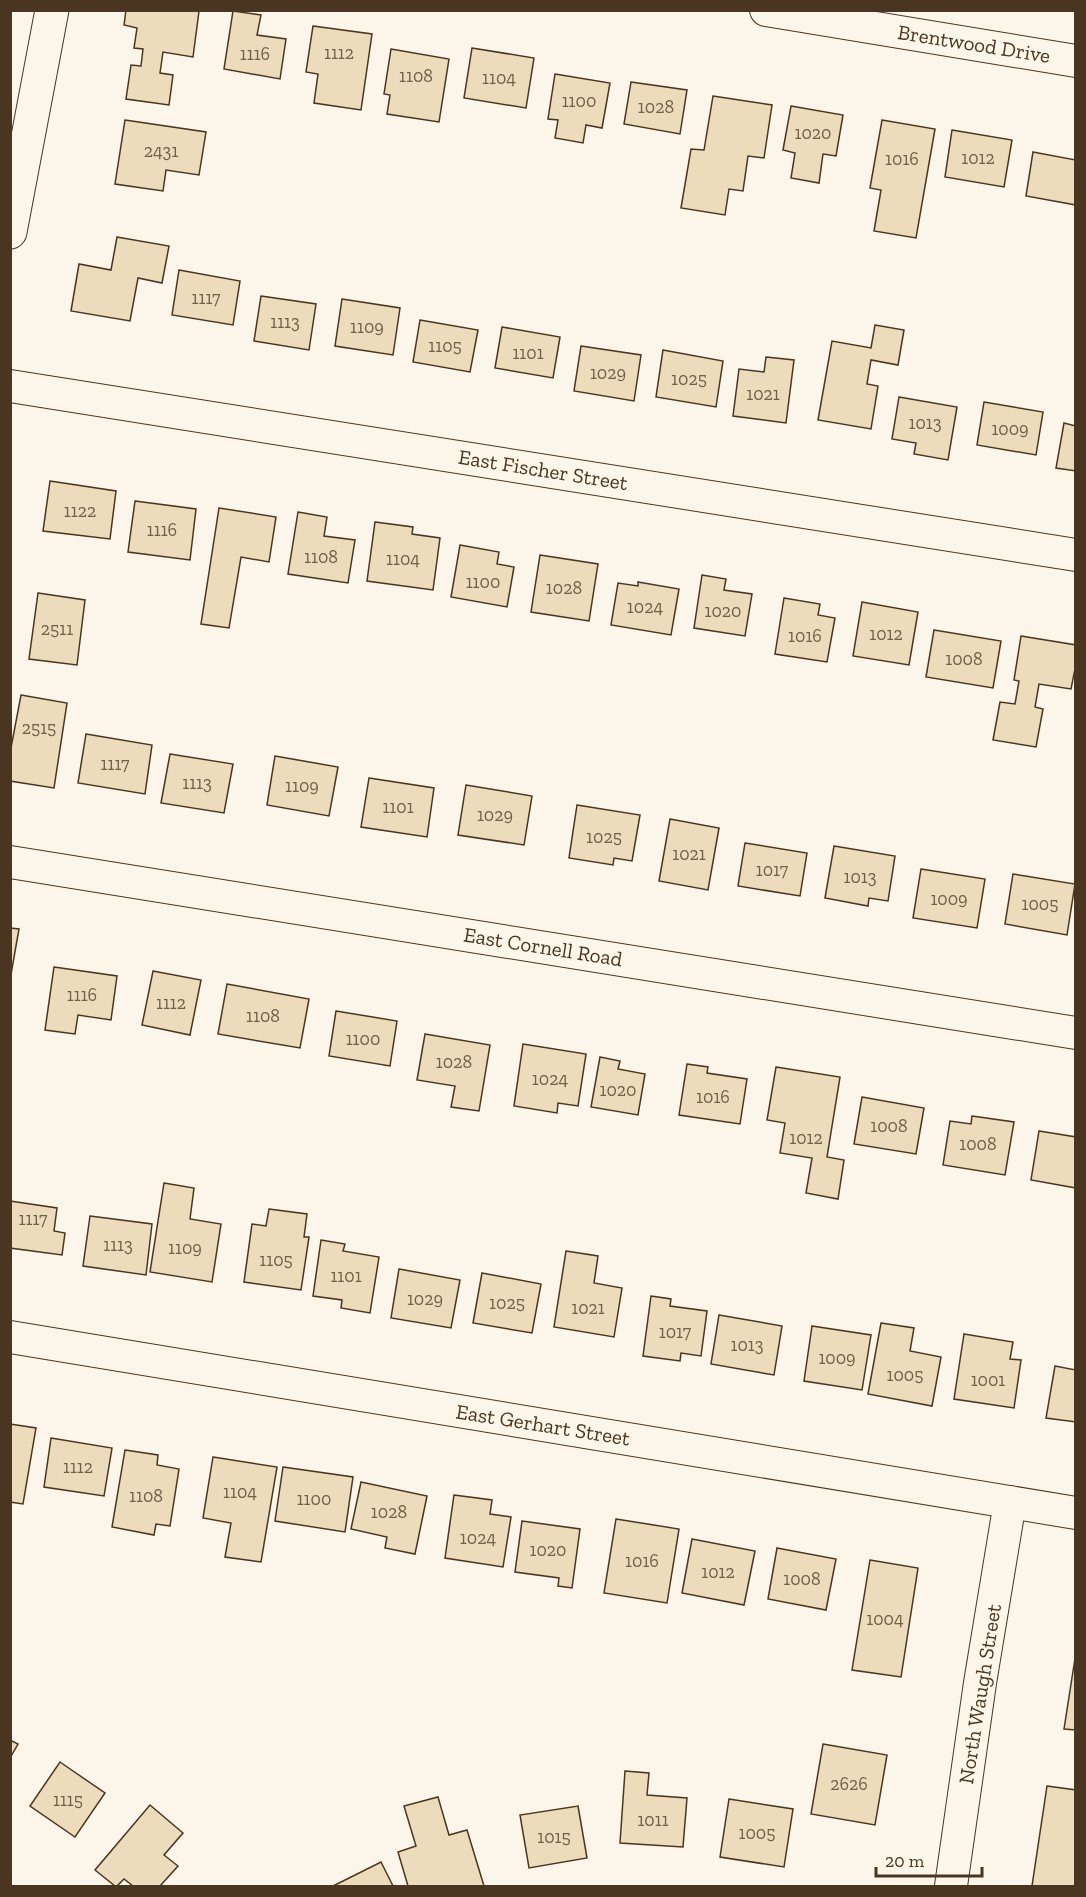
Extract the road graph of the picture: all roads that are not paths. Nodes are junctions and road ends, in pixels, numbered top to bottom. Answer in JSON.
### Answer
{"nodes":[{"id":1,"x":52,"y":10,"type":"edge"},
{"id":2,"x":766,"y":10,"type":"edge"},
{"id":3,"x":1076,"y":61,"type":"edge"},
{"id":4,"x":10,"y":232,"type":"edge"},
{"id":5,"x":10,"y":386,"type":"edge"},
{"id":6,"x":1076,"y":555,"type":"edge"},
{"id":7,"x":10,"y":862,"type":"edge"},
{"id":8,"x":1076,"y":1033,"type":"edge"},
{"id":9,"x":10,"y":1337,"type":"edge"},
{"id":10,"x":1010,"y":1502,"type":"junction"},
{"id":11,"x":1076,"y":1513,"type":"edge"},
{"id":12,"x":951,"y":1887,"type":"edge"}],
"edges":[{"from":1,"to":4,"type":"street"},
{"from":2,"to":3,"type":"street","name":"Brentwood Drive"},
{"from":5,"to":6,"type":"street","name":"East Fischer Street"},
{"from":7,"to":8,"type":"street","name":"East Cornell Road"},
{"from":9,"to":10,"type":"street","name":"East Gerhart Street"},
{"from":10,"to":11,"type":"street","name":"East Gerhart Street"},
{"from":10,"to":12,"type":"street","name":"North Waugh Street"}]}
